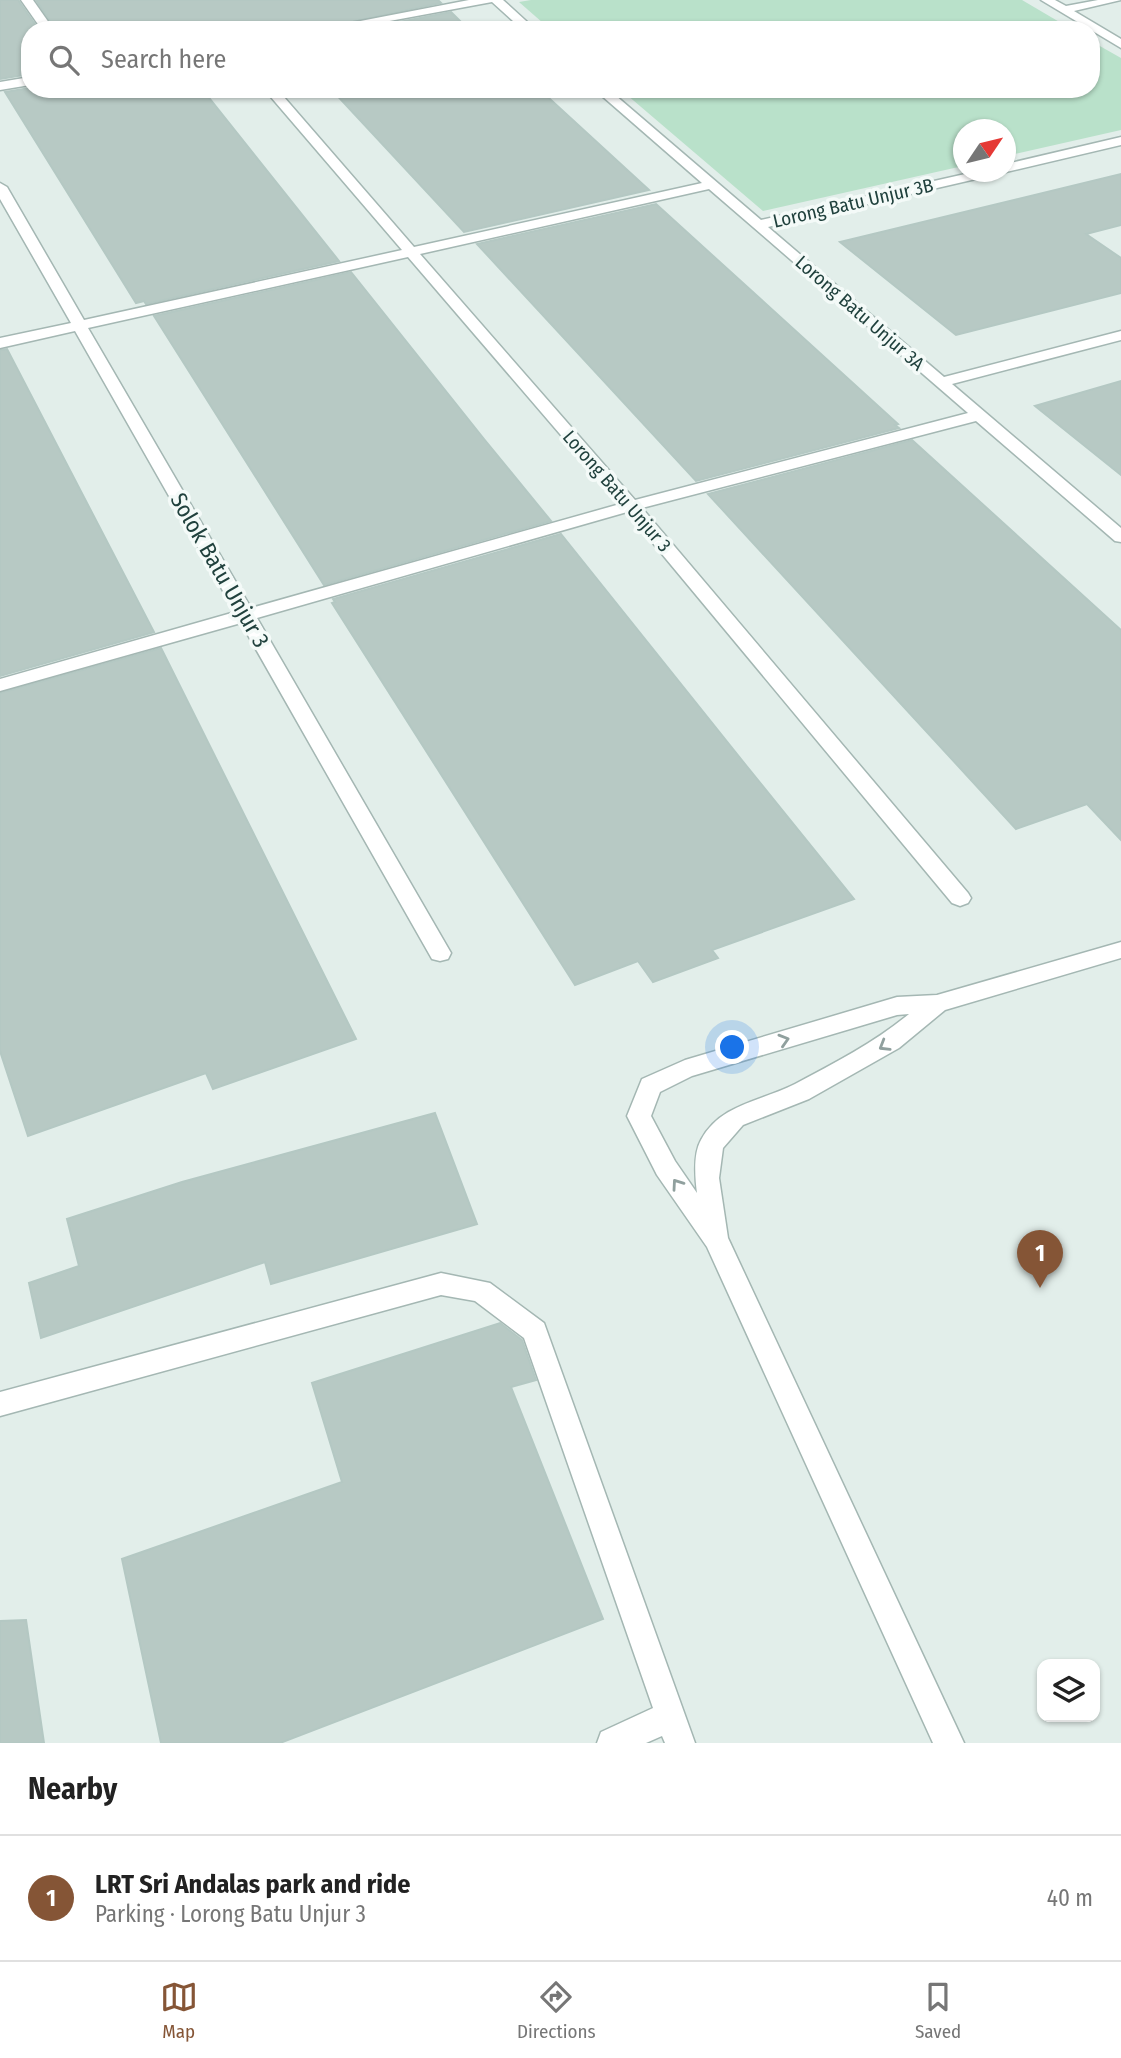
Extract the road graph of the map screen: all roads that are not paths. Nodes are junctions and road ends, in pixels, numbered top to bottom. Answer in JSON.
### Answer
{"nodes":[{"id":1,"x":27,"y":0,"type":"edge"},
{"id":2,"x":488,"y":0,"type":"edge"},
{"id":3,"x":495,"y":0,"type":"edge"},
{"id":4,"x":1047,"y":0,"type":"edge"},
{"id":5,"x":1115,"y":0,"type":"edge"},
{"id":6,"x":467,"y":2,"type":"edge"},
{"id":7,"x":1064,"y":10,"type":"junction"},
{"id":8,"x":42,"y":21,"type":"edge"},
{"id":9,"x":367,"y":21,"type":"edge"},
{"id":10,"x":520,"y":21,"type":"edge"},
{"id":11,"x":1082,"y":21,"type":"edge"},
{"id":12,"x":1100,"y":31,"type":"edge"},
{"id":13,"x":1121,"y":44,"type":"edge"},
{"id":14,"x":21,"y":82,"type":"edge"},
{"id":15,"x":0,"y":86,"type":"edge"},
{"id":16,"x":278,"y":98,"type":"edge"},
{"id":17,"x":610,"y":98,"type":"edge"},
{"id":18,"x":1118,"y":145,"type":"edge"},
{"id":19,"x":1016,"y":166,"type":"edge"},
{"id":20,"x":953,"y":180,"type":"edge"},
{"id":21,"x":711,"y":185,"type":"junction"},
{"id":22,"x":0,"y":187,"type":"edge"},
{"id":23,"x":757,"y":225,"type":"junction"},
{"id":24,"x":410,"y":252,"type":"junction"},
{"id":25,"x":79,"y":325,"type":"junction"},
{"id":26,"x":1121,"y":335,"type":"edge"},
{"id":27,"x":0,"y":343,"type":"edge"},
{"id":28,"x":941,"y":382,"type":"junction"},
{"id":29,"x":980,"y":415,"type":"junction"},
{"id":30,"x":631,"y":506,"type":"junction"},
{"id":31,"x":1121,"y":537,"type":"edge"},
{"id":32,"x":246,"y":616,"type":"junction"},
{"id":33,"x":0,"y":685,"type":"edge"},
{"id":34,"x":960,"y":898,"type":"dead end"},
{"id":35,"x":1121,"y":950,"type":"edge"},
{"id":36,"x":440,"y":953,"type":"dead end"},
{"id":37,"x":937,"y":1004,"type":"junction"},
{"id":38,"x":716,"y":1240,"type":"junction"},
{"id":39,"x":0,"y":1404,"type":"edge"},
{"id":40,"x":675,"y":1729,"type":"edge"},
{"id":41,"x":612,"y":1743,"type":"edge"},
{"id":42,"x":949,"y":1743,"type":"edge"}],
"edges":[{"from":1,"to":8,"type":"street"},
{"from":2,"to":6,"type":"street"},
{"from":3,"to":10,"type":"street"},
{"from":4,"to":7,"type":"street"},
{"from":5,"to":7,"type":"street"},
{"from":6,"to":9,"type":"street"},
{"from":7,"to":11,"type":"street"},
{"from":12,"to":13,"type":"street"},
{"from":14,"to":15,"type":"street"},
{"from":16,"to":24,"type":"street","name":"Lorong Batu Unjur 3"},
{"from":17,"to":21,"type":"street","name":"Lorong Batu Unjur 3A"},
{"from":18,"to":19,"type":"street"},
{"from":20,"to":23,"type":"street","name":"Lorong Batu Unjur 3B"},
{"from":21,"to":23,"type":"street","name":"Lorong Batu Unjur 3A"},
{"from":21,"to":24,"type":"street"},
{"from":22,"to":25,"type":"street","name":"Solok Batu Unjur 3"},
{"from":23,"to":28,"type":"street","name":"Lorong Batu Unjur 3A"},
{"from":24,"to":25,"type":"street"},
{"from":24,"to":30,"type":"street","name":"Lorong Batu Unjur 3"},
{"from":25,"to":27,"type":"street"},
{"from":25,"to":32,"type":"street","name":"Solok Batu Unjur 3"},
{"from":26,"to":28,"type":"street"},
{"from":28,"to":29,"type":"street","name":"Lorong Batu Unjur 3A"},
{"from":29,"to":30,"type":"street"},
{"from":29,"to":31,"type":"street","name":"Lorong Batu Unjur 3A"},
{"from":30,"to":32,"type":"street"},
{"from":30,"to":34,"type":"street","name":"Lorong Batu Unjur 3"},
{"from":32,"to":33,"type":"street"},
{"from":32,"to":36,"type":"street","name":"Solok Batu Unjur 3"},
{"from":35,"to":37,"type":"street"},
{"from":37,"to":38,"type":"street","one_way":true},
{"from":38,"to":37,"type":"street","one_way":true},
{"from":38,"to":42,"type":"street"},
{"from":39,"to":40,"type":"street"},
{"from":40,"to":41,"type":"street"}]}
